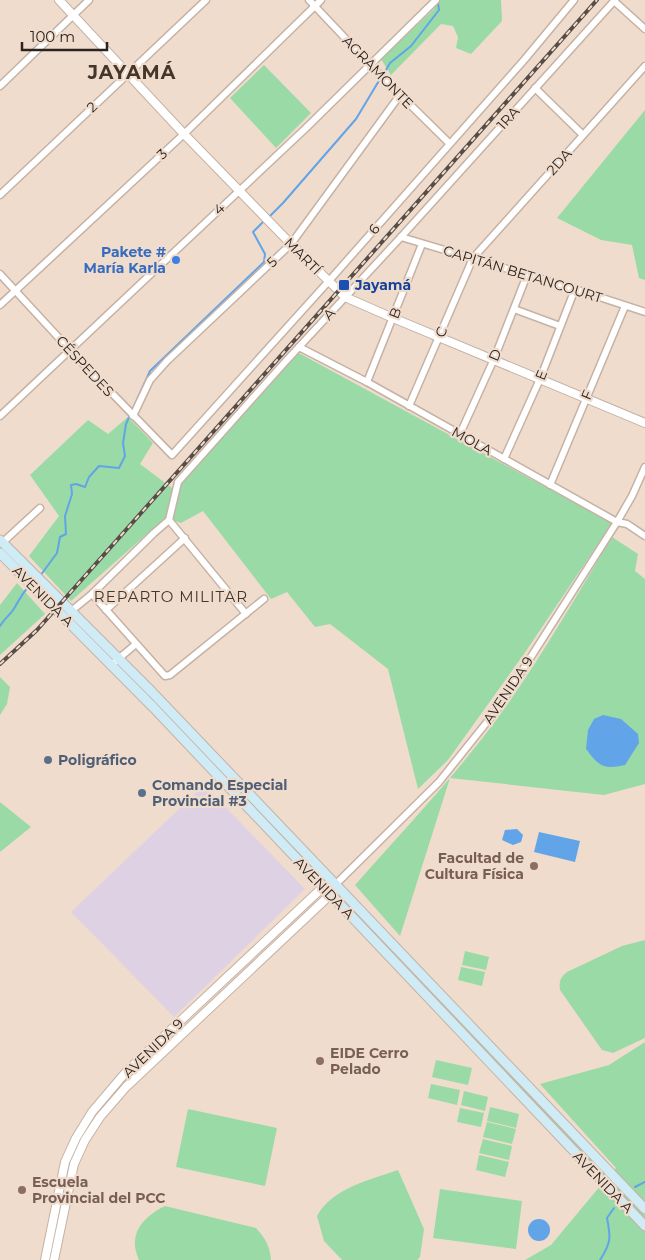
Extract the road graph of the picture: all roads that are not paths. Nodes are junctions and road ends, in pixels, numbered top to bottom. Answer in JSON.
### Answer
{"nodes":[{"id":1,"x":59,"y":0,"type":"edge"},
{"id":2,"x":89,"y":0,"type":"edge"},
{"id":3,"x":206,"y":0,"type":"edge"},
{"id":4,"x":309,"y":0,"type":"edge"},
{"id":5,"x":321,"y":0,"type":"edge"},
{"id":6,"x":436,"y":0,"type":"edge"},
{"id":7,"x":574,"y":0,"type":"edge"},
{"id":8,"x":614,"y":0,"type":"edge"},
{"id":9,"x":314,"y":6,"type":"junction"},
{"id":10,"x":73,"y":15,"type":"junction"},
{"id":11,"x":645,"y":29,"type":"edge"},
{"id":12,"x":369,"y":64,"type":"junction"},
{"id":13,"x":645,"y":66,"type":"edge"},
{"id":14,"x":127,"y":73,"type":"junction"},
{"id":15,"x":0,"y":86,"type":"edge"},
{"id":16,"x":535,"y":88,"type":"junction"},
{"id":17,"x":400,"y":95,"type":"junction"},
{"id":18,"x":184,"y":134,"type":"junction"},
{"id":19,"x":583,"y":135,"type":"junction"},
{"id":20,"x":449,"y":143,"type":"junction"},
{"id":21,"x":239,"y":190,"type":"junction"},
{"id":22,"x":0,"y":195,"type":"edge"},
{"id":23,"x":401,"y":237,"type":"junction"},
{"id":24,"x":290,"y":244,"type":"junction"},
{"id":25,"x":422,"y":244,"type":"junction"},
{"id":26,"x":473,"y":258,"type":"junction"},
{"id":27,"x":0,"y":274,"type":"edge"},
{"id":28,"x":527,"y":275,"type":"junction"},
{"id":29,"x":328,"y":282,"type":"junction"},
{"id":30,"x":575,"y":289,"type":"junction"},
{"id":31,"x":16,"y":291,"type":"junction"},
{"id":32,"x":345,"y":296,"type":"junction"},
{"id":33,"x":0,"y":305,"type":"edge"},
{"id":34,"x":625,"y":306,"type":"junction"},
{"id":35,"x":514,"y":309,"type":"junction"},
{"id":36,"x":645,"y":312,"type":"edge"},
{"id":37,"x":393,"y":318,"type":"junction"},
{"id":38,"x":560,"y":326,"type":"junction"},
{"id":39,"x":439,"y":336,"type":"junction"},
{"id":40,"x":299,"y":347,"type":"junction"},
{"id":41,"x":70,"y":350,"type":"junction"},
{"id":42,"x":494,"y":360,"type":"junction"},
{"id":43,"x":540,"y":379,"type":"junction"},
{"id":44,"x":367,"y":382,"type":"junction"},
{"id":45,"x":586,"y":399,"type":"junction"},
{"id":46,"x":409,"y":406,"type":"junction"},
{"id":47,"x":131,"y":414,"type":"junction"},
{"id":48,"x":0,"y":416,"type":"edge"},
{"id":49,"x":644,"y":420,"type":"edge"},
{"id":50,"x":460,"y":434,"type":"junction"},
{"id":51,"x":172,"y":455,"type":"joint"},
{"id":52,"x":504,"y":459,"type":"junction"},
{"id":53,"x":645,"y":467,"type":"edge"},
{"id":54,"x":550,"y":485,"type":"junction"},
{"id":55,"x":40,"y":508,"type":"dead end"},
{"id":56,"x":169,"y":520,"type":"junction"},
{"id":57,"x":617,"y":522,"type":"junction"},
{"id":58,"x":645,"y":536,"type":"edge"},
{"id":59,"x":185,"y":538,"type":"junction"},
{"id":60,"x":1,"y":542,"type":"edge"},
{"id":61,"x":0,"y":553,"type":"edge"},
{"id":62,"x":30,"y":578,"type":"junction"},
{"id":63,"x":38,"y":585,"type":"junction"},
{"id":64,"x":92,"y":594,"type":"junction"},
{"id":65,"x":264,"y":599,"type":"dead end"},
{"id":66,"x":106,"y":610,"type":"junction"},
{"id":67,"x":70,"y":612,"type":"junction"},
{"id":68,"x":246,"y":614,"type":"junction"},
{"id":69,"x":136,"y":644,"type":"junction"},
{"id":70,"x":115,"y":662,"type":"junction"},
{"id":71,"x":335,"y":885,"type":"junction"},
{"id":72,"x":323,"y":887,"type":"junction"},
{"id":73,"x":330,"y":895,"type":"junction"},
{"id":74,"x":413,"y":966,"type":"junction"},
{"id":75,"x":410,"y":979,"type":"junction"},
{"id":76,"x":173,"y":1029,"type":"junction"},
{"id":77,"x":180,"y":1037,"type":"junction"},
{"id":78,"x":58,"y":1198,"type":"junction"},
{"id":79,"x":67,"y":1199,"type":"junction"},
{"id":80,"x":645,"y":1209,"type":"edge"},
{"id":81,"x":645,"y":1226,"type":"edge"},
{"id":82,"x":45,"y":1260,"type":"edge"},
{"id":83,"x":54,"y":1260,"type":"edge"}],
"edges":[{"from":1,"to":10,"type":"street","name":"MARTÍ"},
{"from":2,"to":10,"type":"street"},
{"from":3,"to":14,"type":"street","name":"2"},
{"from":4,"to":9,"type":"street","name":"AGRAMONTE"},
{"from":5,"to":9,"type":"street","name":"3"},
{"from":6,"to":12,"type":"street","name":"4"},
{"from":7,"to":20,"type":"street","name":"6"},
{"from":8,"to":11,"type":"street"},
{"from":8,"to":16,"type":"street","name":"1RA"},
{"from":9,"to":12,"type":"street","name":"AGRAMONTE"},
{"from":9,"to":18,"type":"street","name":"3"},
{"from":10,"to":14,"type":"street","name":"MARTÍ"},
{"from":10,"to":15,"type":"street"},
{"from":12,"to":17,"type":"street","name":"AGRAMONTE"},
{"from":12,"to":21,"type":"street","name":"4"},
{"from":13,"to":19,"type":"street","name":"2DA"},
{"from":14,"to":18,"type":"street","name":"MARTÍ"},
{"from":14,"to":22,"type":"street","name":"2"},
{"from":16,"to":19,"type":"street"},
{"from":16,"to":23,"type":"street","name":"1RA"},
{"from":17,"to":20,"type":"street","name":"AGRAMONTE"},
{"from":17,"to":24,"type":"street","name":"5"},
{"from":18,"to":21,"type":"street","name":"MARTÍ"},
{"from":18,"to":31,"type":"street","name":"3"},
{"from":19,"to":26,"type":"street","name":"2DA"},
{"from":20,"to":29,"type":"street","name":"6"},
{"from":21,"to":24,"type":"street","name":"MARTÍ"},
{"from":21,"to":41,"type":"street","name":"4"},
{"from":23,"to":25,"type":"street","name":"CAPITÁN BETANCOURT"},
{"from":23,"to":32,"type":"street","name":"A"},
{"from":24,"to":29,"type":"street","name":"MARTÍ"},
{"from":24,"to":47,"type":"street","name":"5"},
{"from":25,"to":26,"type":"street","name":"CAPITÁN BETANCOURT"},
{"from":25,"to":37,"type":"street","name":"B"},
{"from":26,"to":28,"type":"street","name":"CAPITÁN BETANCOURT"},
{"from":26,"to":39,"type":"street","name":"C"},
{"from":27,"to":31,"type":"street","name":"CÉSPEDES"},
{"from":28,"to":30,"type":"street","name":"CAPITÁN BETANCOURT"},
{"from":28,"to":35,"type":"street","name":"D"},
{"from":29,"to":32,"type":"street","name":"MARTÍ"},
{"from":29,"to":51,"type":"street","name":"6"},
{"from":30,"to":34,"type":"street","name":"CAPITÁN BETANCOURT"},
{"from":30,"to":38,"type":"street","name":"E"},
{"from":31,"to":33,"type":"street","name":"3"},
{"from":31,"to":41,"type":"street","name":"CÉSPEDES"},
{"from":32,"to":37,"type":"street","name":"MARTÍ"},
{"from":32,"to":40,"type":"street","name":"A"},
{"from":34,"to":36,"type":"street","name":"CAPITÁN BETANCOURT"},
{"from":34,"to":45,"type":"street","name":"F"},
{"from":35,"to":38,"type":"street"},
{"from":35,"to":42,"type":"street","name":"D"},
{"from":37,"to":39,"type":"street","name":"MARTÍ"},
{"from":37,"to":44,"type":"street","name":"B"},
{"from":38,"to":43,"type":"street","name":"E"},
{"from":39,"to":42,"type":"street","name":"MARTÍ"},
{"from":39,"to":46,"type":"street","name":"C"},
{"from":40,"to":44,"type":"street","name":"MOLA"},
{"from":40,"to":56,"type":"street","name":"A"},
{"from":41,"to":47,"type":"street","name":"CÉSPEDES"},
{"from":41,"to":48,"type":"street","name":"4"},
{"from":42,"to":43,"type":"street","name":"MARTÍ"},
{"from":42,"to":50,"type":"street","name":"D"},
{"from":43,"to":45,"type":"street","name":"MARTÍ"},
{"from":43,"to":52,"type":"street","name":"E"},
{"from":44,"to":46,"type":"street","name":"MOLA"},
{"from":45,"to":49,"type":"street","name":"MARTÍ"},
{"from":45,"to":54,"type":"street","name":"F"},
{"from":46,"to":50,"type":"street","name":"MOLA"},
{"from":47,"to":51,"type":"street","name":"CÉSPEDES"},
{"from":50,"to":52,"type":"street","name":"MOLA"},
{"from":52,"to":54,"type":"street","name":"MOLA"},
{"from":53,"to":57,"type":"street","name":"AVENIDA 9"},
{"from":54,"to":57,"type":"street","name":"MOLA"},
{"from":55,"to":60,"type":"street"},
{"from":56,"to":59,"type":"street"},
{"from":56,"to":64,"type":"street"},
{"from":57,"to":58,"type":"street","name":"MOLA"},
{"from":57,"to":71,"type":"street","name":"AVENIDA 9"},
{"from":59,"to":66,"type":"street"},
{"from":59,"to":68,"type":"street"},
{"from":60,"to":62,"type":"main road","name":"AVENIDA A"},
{"from":61,"to":62,"type":"main road","name":"AVENIDA A"},
{"from":62,"to":63,"type":"main road","name":"AVENIDA A"},
{"from":63,"to":67,"type":"main road","name":"AVENIDA A"},
{"from":63,"to":70,"type":"main road","name":"AVENIDA A"},
{"from":64,"to":66,"type":"street"},
{"from":64,"to":67,"type":"street"},
{"from":65,"to":68,"type":"street"},
{"from":66,"to":69,"type":"street"},
{"from":67,"to":70,"type":"main road","name":"AVENIDA A"},
{"from":68,"to":69,"type":"street"},
{"from":69,"to":70,"type":"street"},
{"from":70,"to":71,"type":"main road","name":"AVENIDA A"},
{"from":70,"to":72,"type":"main road","name":"AVENIDA A"},
{"from":71,"to":72,"type":"street"},
{"from":71,"to":73,"type":"street","name":"AVENIDA 9"},
{"from":71,"to":74,"type":"main road","name":"AVENIDA A"},
{"from":72,"to":73,"type":"main road","name":"AVENIDA A"},
{"from":72,"to":76,"type":"street","name":"AVENIDA 9"},
{"from":73,"to":75,"type":"main road","name":"AVENIDA A"},
{"from":73,"to":77,"type":"street","name":"AVENIDA 9"},
{"from":74,"to":75,"type":"main road"},
{"from":74,"to":80,"type":"main road","name":"AVENIDA A"},
{"from":75,"to":81,"type":"main road","name":"AVENIDA A"},
{"from":76,"to":77,"type":"street"},
{"from":76,"to":78,"type":"street","name":"AVENIDA 9"},
{"from":77,"to":79,"type":"street","name":"AVENIDA 9"},
{"from":78,"to":79,"type":"street"},
{"from":78,"to":82,"type":"street","name":"AVENIDA 9"},
{"from":79,"to":83,"type":"street","name":"AVENIDA 9"}]}
